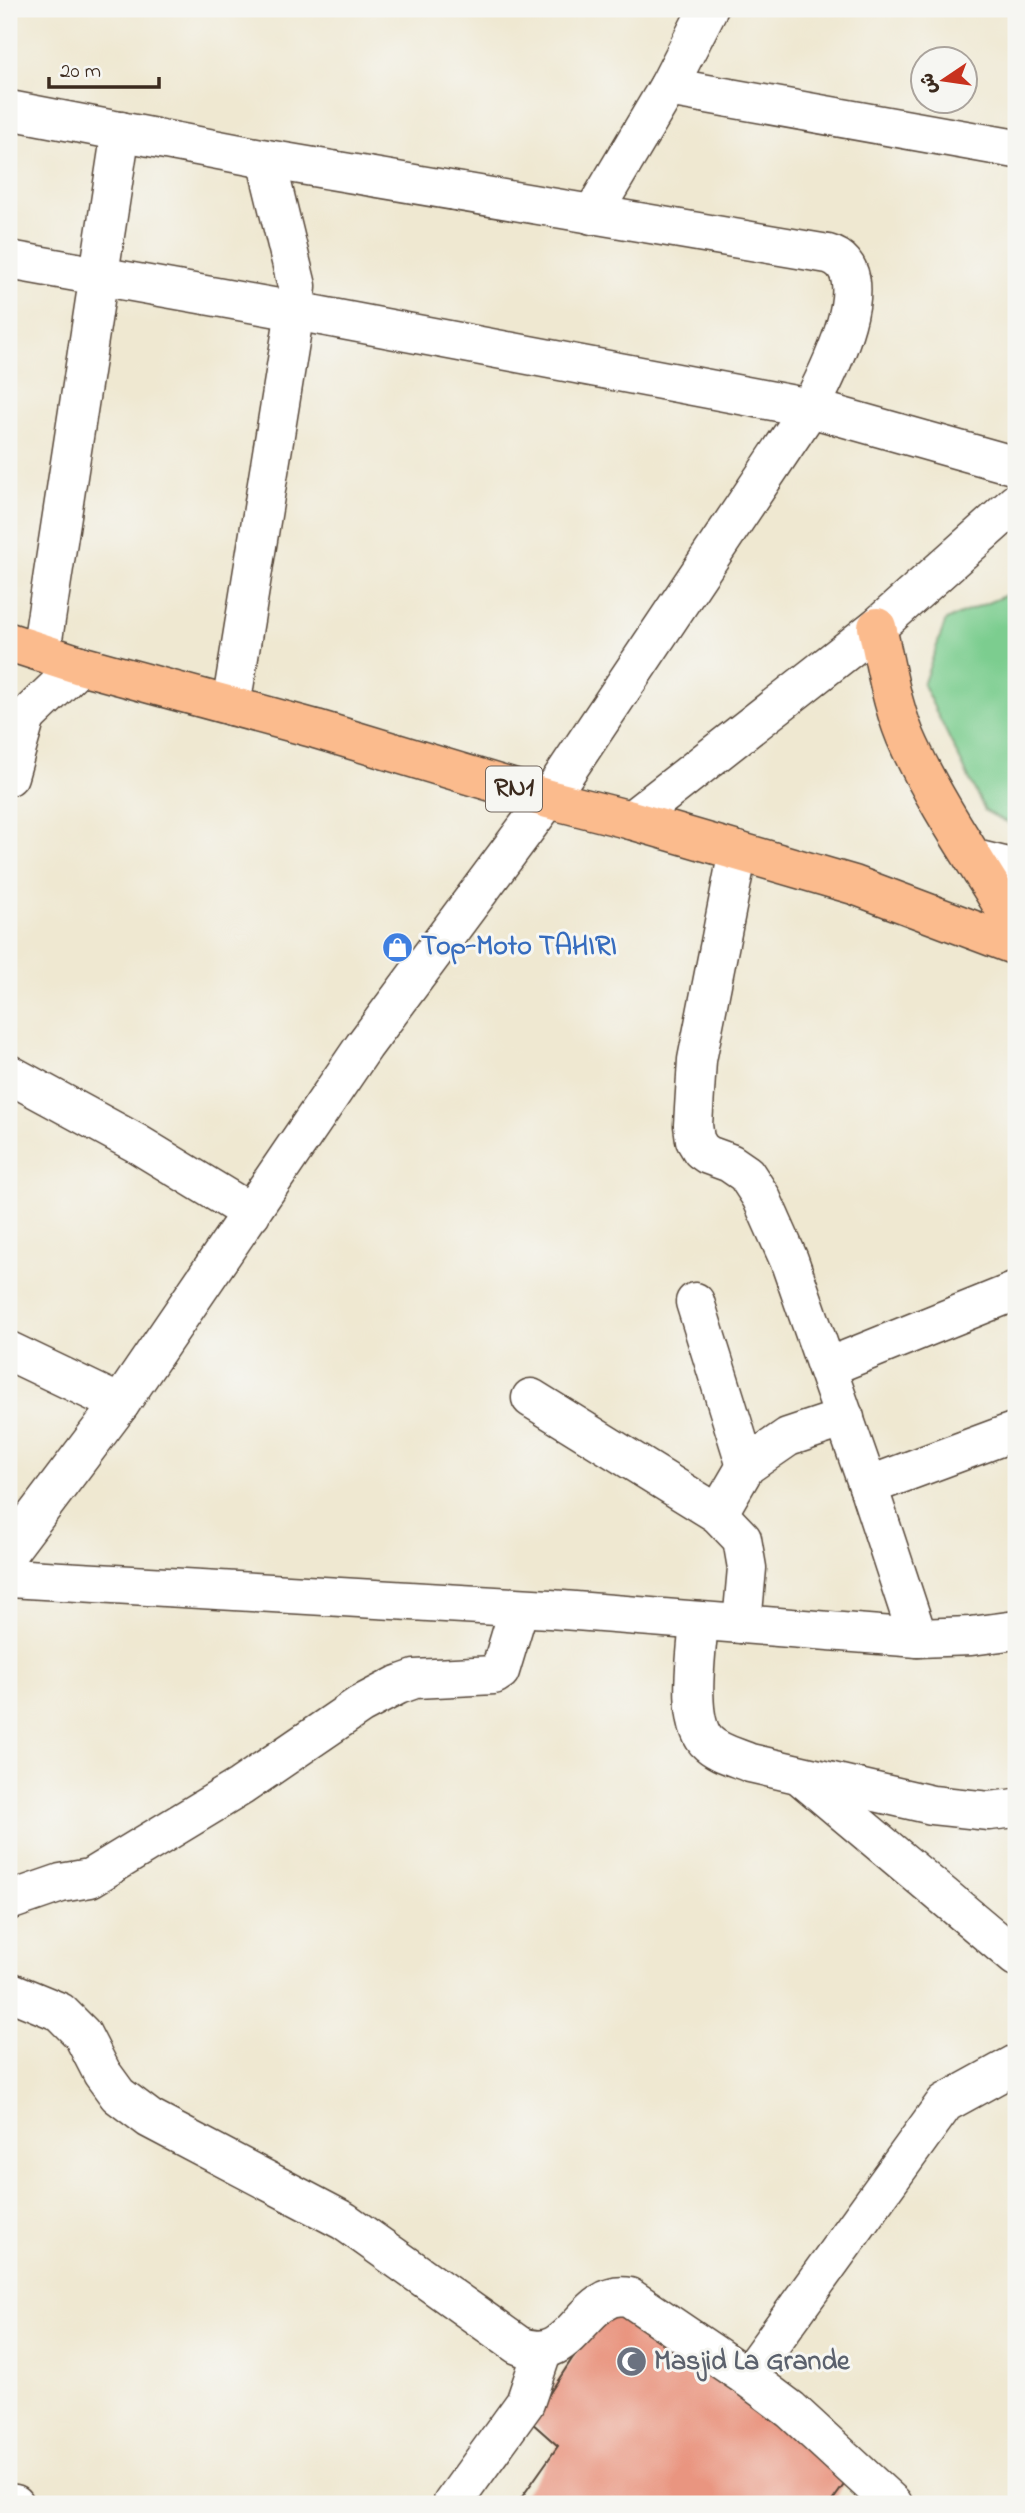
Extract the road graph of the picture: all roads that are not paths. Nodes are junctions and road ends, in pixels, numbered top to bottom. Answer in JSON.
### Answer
{"nodes":[{"id":1,"x":708,"y":9,"type":"edge"},
{"id":2,"x":668,"y":87,"type":"junction"},
{"id":3,"x":9,"y":110,"type":"edge"},
{"id":4,"x":121,"y":131,"type":"junction"},
{"id":5,"x":1016,"y":149,"type":"edge"},
{"id":6,"x":266,"y":159,"type":"junction"},
{"id":7,"x":592,"y":215,"type":"junction"},
{"id":8,"x":9,"y":260,"type":"edge"},
{"id":9,"x":99,"y":277,"type":"junction"},
{"id":10,"x":295,"y":311,"type":"junction"},
{"id":11,"x":810,"y":408,"type":"junction"},
{"id":12,"x":1016,"y":466,"type":"edge"},
{"id":13,"x":1016,"y":503,"type":"edge"},
{"id":14,"x":877,"y":628,"type":"junction"},
{"id":15,"x":25,"y":647,"type":"edge"},
{"id":16,"x":80,"y":665,"type":"junction"},
{"id":17,"x":231,"y":706,"type":"junction"},
{"id":18,"x":17,"y":718,"type":"edge"},
{"id":19,"x":9,"y":776,"type":"edge"},
{"id":20,"x":548,"y":799,"type":"junction"},
{"id":21,"x":631,"y":820,"type":"junction"},
{"id":22,"x":738,"y":851,"type":"junction"},
{"id":23,"x":975,"y":859,"type":"junction"},
{"id":24,"x":1016,"y":869,"type":"edge"},
{"id":25,"x":1016,"y":928,"type":"edge"},
{"id":26,"x":1016,"y":946,"type":"edge"},
{"id":27,"x":9,"y":1074,"type":"edge"},
{"id":28,"x":251,"y":1213,"type":"junction"},
{"id":29,"x":1016,"y":1292,"type":"edge"},
{"id":30,"x":695,"y":1302,"type":"dead end"},
{"id":31,"x":9,"y":1351,"type":"edge"},
{"id":32,"x":828,"y":1367,"type":"junction"},
{"id":33,"x":531,"y":1398,"type":"dead end"},
{"id":34,"x":120,"y":1404,"type":"junction"},
{"id":35,"x":845,"y":1418,"type":"junction"},
{"id":36,"x":1016,"y":1431,"type":"edge"},
{"id":37,"x":746,"y":1466,"type":"junction"},
{"id":38,"x":868,"y":1486,"type":"junction"},
{"id":39,"x":718,"y":1514,"type":"junction"},
{"id":40,"x":9,"y":1551,"type":"edge"},
{"id":41,"x":9,"y":1578,"type":"edge"},
{"id":42,"x":519,"y":1608,"type":"junction"},
{"id":43,"x":699,"y":1621,"type":"junction"},
{"id":44,"x":743,"y":1624,"type":"junction"},
{"id":45,"x":1016,"y":1630,"type":"edge"},
{"id":46,"x":918,"y":1638,"type":"junction"},
{"id":47,"x":797,"y":1773,"type":"junction"},
{"id":48,"x":1016,"y":1808,"type":"edge"},
{"id":49,"x":9,"y":1901,"type":"edge"},
{"id":50,"x":1016,"y":1957,"type":"edge"},
{"id":51,"x":9,"y":1991,"type":"edge"},
{"id":52,"x":1016,"y":2064,"type":"edge"},
{"id":53,"x":543,"y":2350,"type":"junction"},
{"id":54,"x":747,"y":2377,"type":"junction"},
{"id":55,"x":9,"y":2503,"type":"edge"},
{"id":56,"x":15,"y":2504,"type":"edge"},
{"id":57,"x":452,"y":2504,"type":"edge"},
{"id":58,"x":893,"y":2504,"type":"edge"}],
"edges":[{"from":1,"to":2,"type":"street"},
{"from":2,"to":5,"type":"street"},
{"from":2,"to":7,"type":"street"},
{"from":3,"to":4,"type":"street"},
{"from":4,"to":6,"type":"street"},
{"from":4,"to":9,"type":"street"},
{"from":6,"to":7,"type":"street"},
{"from":6,"to":10,"type":"street"},
{"from":7,"to":11,"type":"street"},
{"from":8,"to":9,"type":"street"},
{"from":9,"to":10,"type":"street"},
{"from":9,"to":15,"type":"street"},
{"from":10,"to":11,"type":"street"},
{"from":10,"to":17,"type":"street"},
{"from":11,"to":12,"type":"street"},
{"from":11,"to":20,"type":"street"},
{"from":13,"to":14,"type":"street"},
{"from":14,"to":21,"type":"street"},
{"from":14,"to":23,"type":"main road"},
{"from":15,"to":16,"type":"main road","number":"RN1"},
{"from":16,"to":17,"type":"main road","number":"RN1"},
{"from":16,"to":18,"type":"street"},
{"from":17,"to":20,"type":"main road","number":"RN1"},
{"from":18,"to":19,"type":"street"},
{"from":20,"to":21,"type":"main road","number":"RN1"},
{"from":20,"to":28,"type":"street"},
{"from":21,"to":22,"type":"main road","number":"RN1"},
{"from":22,"to":26,"type":"main road","number":"RN1"},
{"from":22,"to":32,"type":"street"},
{"from":23,"to":24,"type":"street"},
{"from":23,"to":25,"type":"main road"},
{"from":27,"to":28,"type":"street"},
{"from":28,"to":34,"type":"street"},
{"from":29,"to":32,"type":"street"},
{"from":30,"to":37,"type":"street"},
{"from":31,"to":34,"type":"street"},
{"from":32,"to":35,"type":"street"},
{"from":33,"to":39,"type":"street"},
{"from":34,"to":40,"type":"street"},
{"from":35,"to":37,"type":"street"},
{"from":35,"to":38,"type":"street"},
{"from":36,"to":38,"type":"street"},
{"from":37,"to":39,"type":"street"},
{"from":38,"to":46,"type":"street"},
{"from":39,"to":44,"type":"street"},
{"from":41,"to":42,"type":"street"},
{"from":42,"to":43,"type":"street"},
{"from":42,"to":49,"type":"street"},
{"from":43,"to":44,"type":"street"},
{"from":43,"to":47,"type":"street"},
{"from":44,"to":46,"type":"street"},
{"from":45,"to":46,"type":"street"},
{"from":47,"to":48,"type":"street"},
{"from":47,"to":50,"type":"street"},
{"from":51,"to":53,"type":"street"},
{"from":52,"to":54,"type":"street"},
{"from":53,"to":54,"type":"street"},
{"from":53,"to":57,"type":"street"},
{"from":54,"to":58,"type":"street"},
{"from":55,"to":56,"type":"street"}]}
